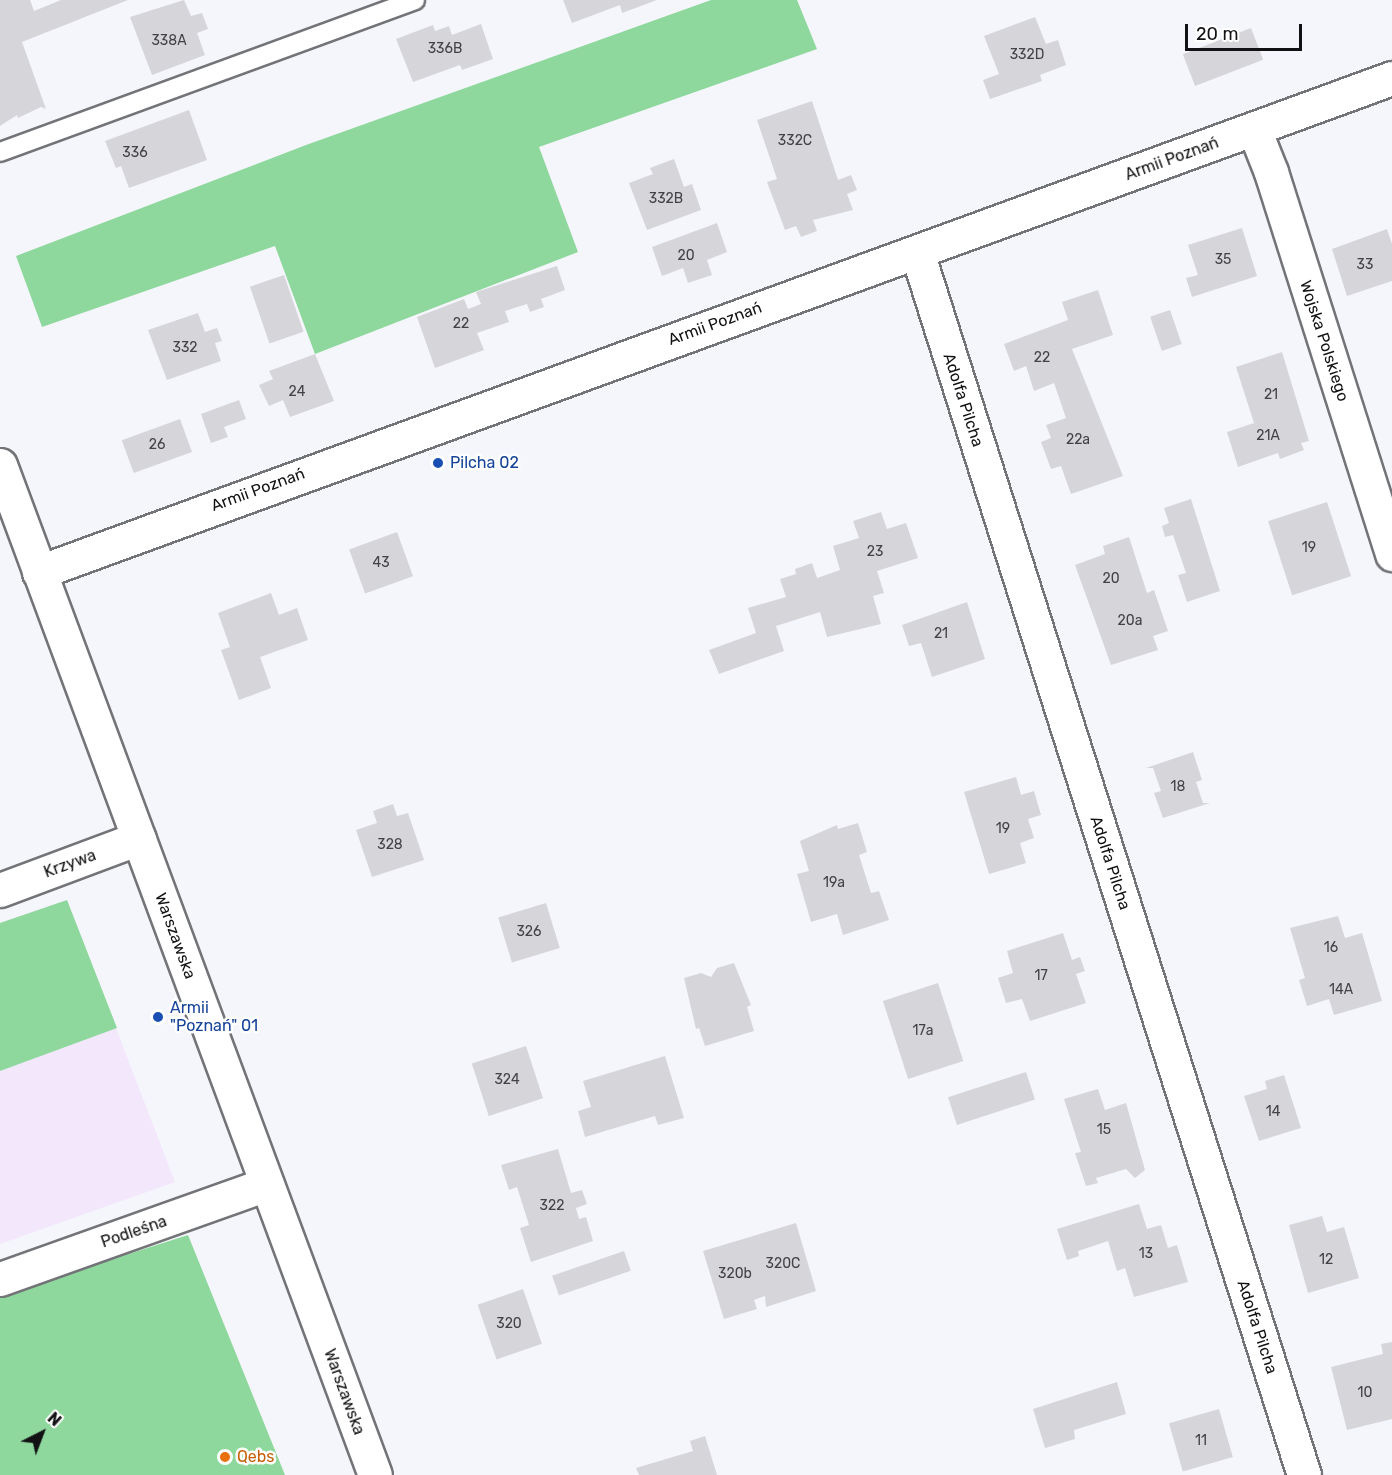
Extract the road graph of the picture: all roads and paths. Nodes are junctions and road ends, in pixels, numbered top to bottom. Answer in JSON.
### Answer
{"nodes":[{"id":1,"x":415,"y":0,"type":"edge"},
{"id":2,"x":1392,"y":78,"type":"edge"},
{"id":3,"x":1254,"y":129,"type":"junction"},
{"id":4,"x":0,"y":152,"type":"edge"},
{"id":5,"x":916,"y":252,"type":"junction"},
{"id":6,"x":0,"y":465,"type":"edge"},
{"id":7,"x":1392,"y":554,"type":"edge"},
{"id":8,"x":39,"y":572,"type":"junction"},
{"id":9,"x":139,"y":838,"type":"junction"},
{"id":10,"x":0,"y":890,"type":"edge"},
{"id":11,"x":267,"y":1184,"type":"junction"},
{"id":12,"x":0,"y":1279,"type":"edge"},
{"id":13,"x":375,"y":1475,"type":"edge"},
{"id":14,"x":1304,"y":1475,"type":"edge"}],
"edges":[{"from":1,"to":4,"type":"lane"},
{"from":2,"to":3,"type":"street","name":"Armii Poznań"},
{"from":3,"to":5,"type":"street","name":"Armii Poznań"},
{"from":3,"to":7,"type":"street","name":"Wojska Polskiego"},
{"from":5,"to":8,"type":"street","name":"Armii Poznań"},
{"from":5,"to":14,"type":"street","name":"Adolfa Pilcha"},
{"from":6,"to":8,"type":"street","name":"Warszawska"},
{"from":8,"to":9,"type":"street","name":"Warszawska"},
{"from":9,"to":10,"type":"street","name":"Krzywa"},
{"from":9,"to":11,"type":"street","name":"Warszawska"},
{"from":11,"to":12,"type":"street","name":"Podleśna"},
{"from":11,"to":13,"type":"street","name":"Warszawska"}]}
